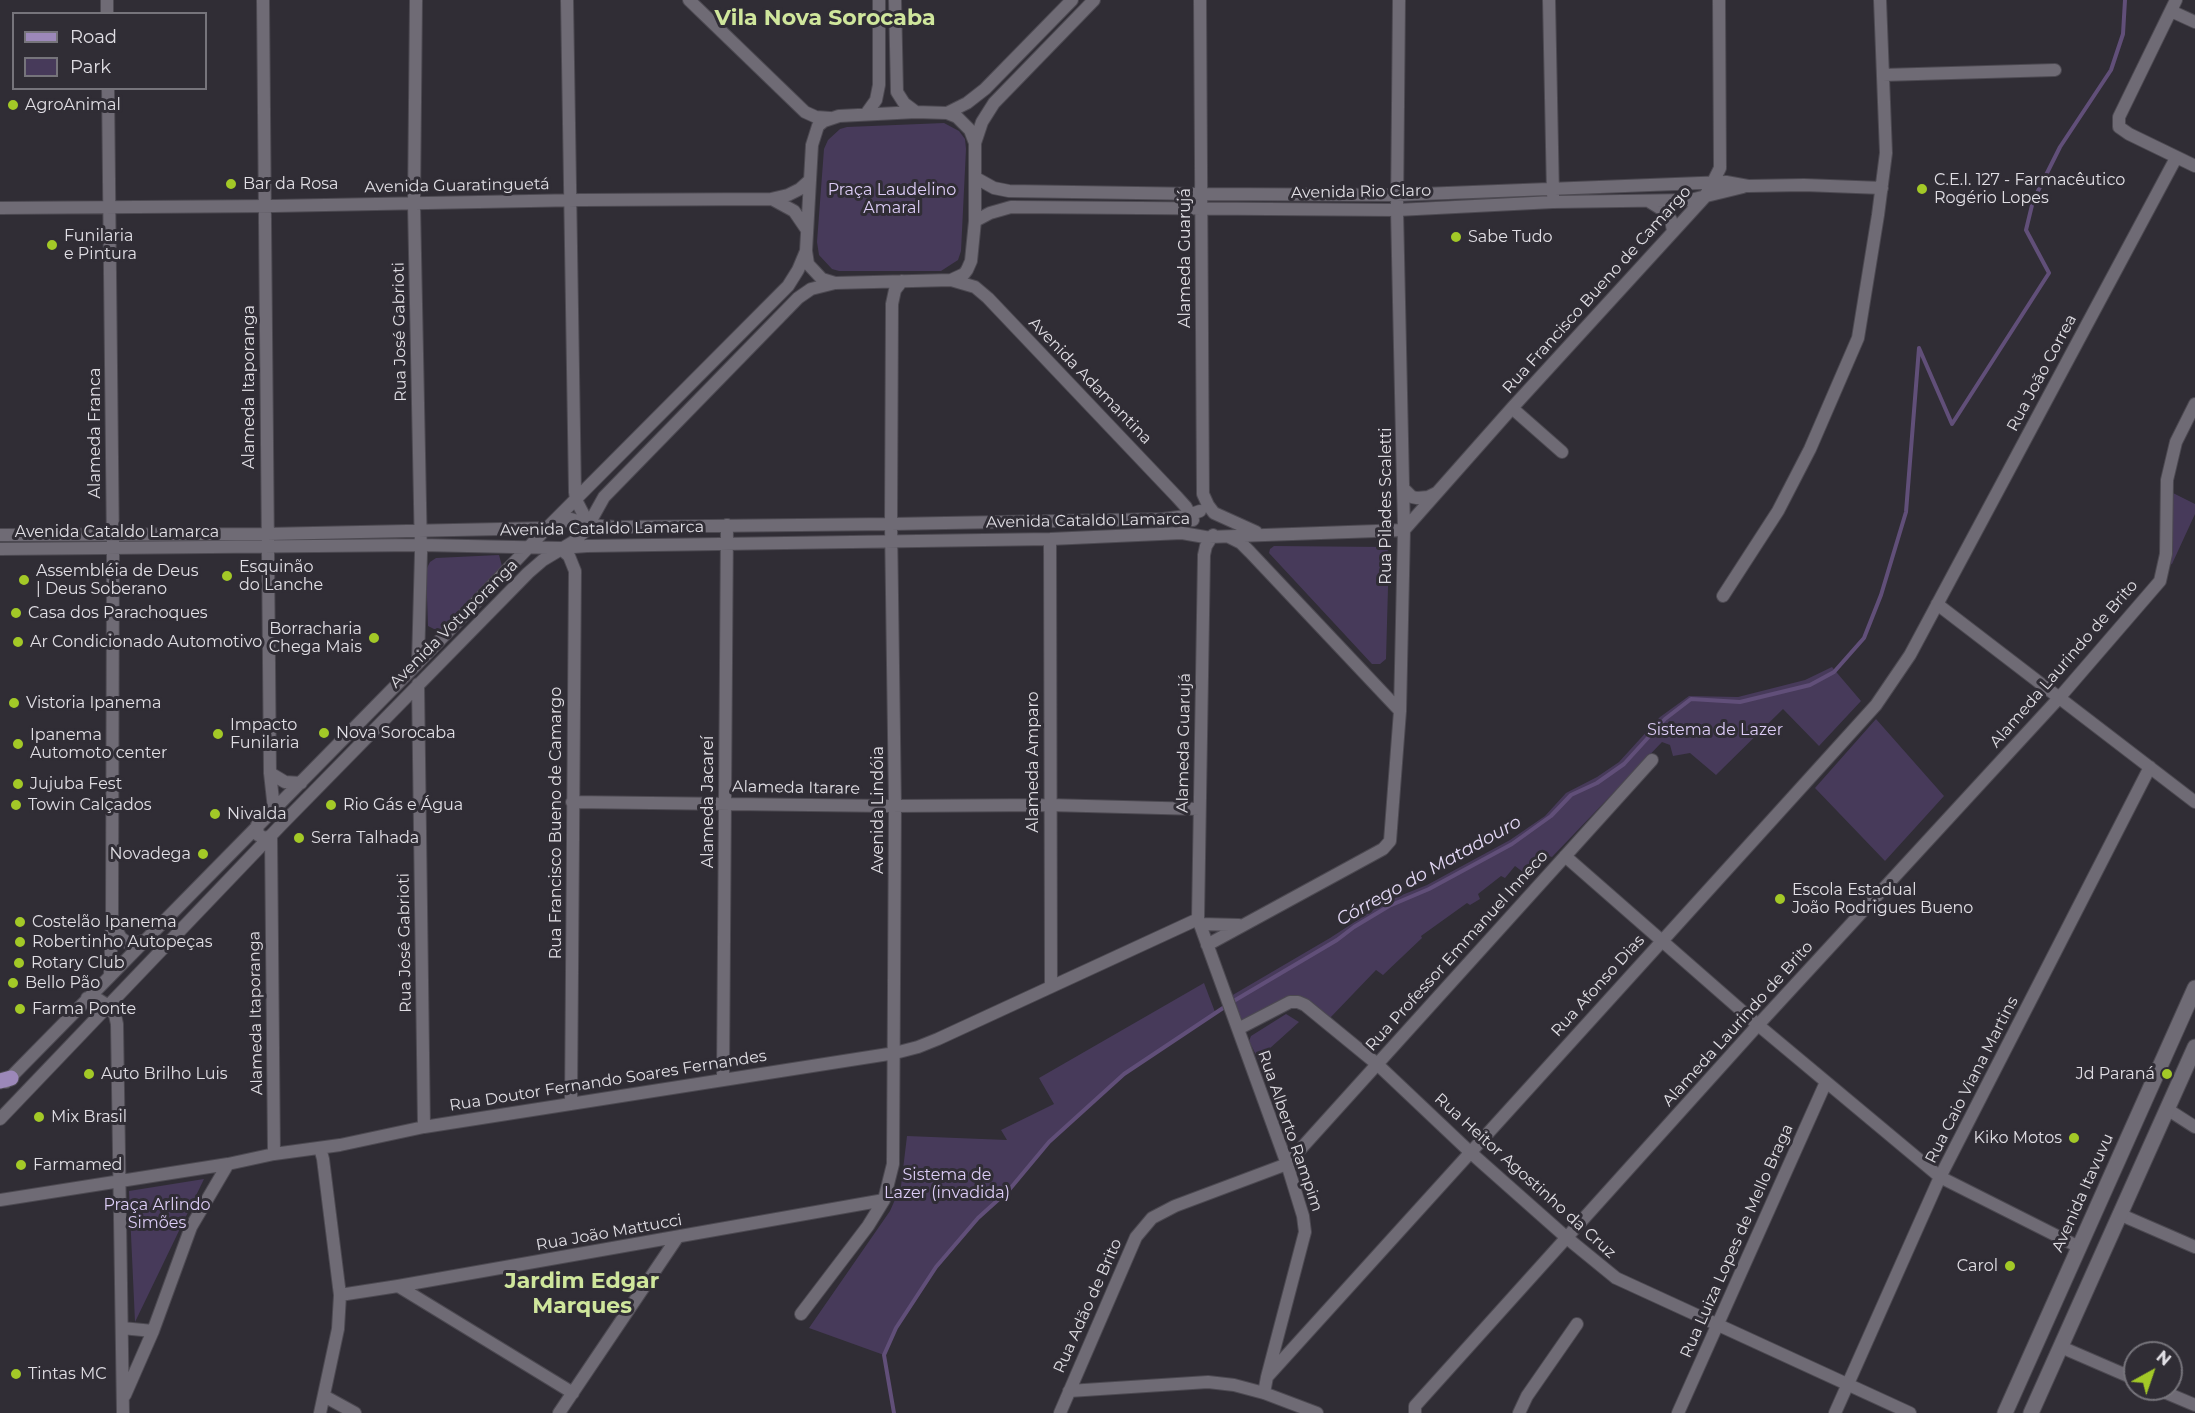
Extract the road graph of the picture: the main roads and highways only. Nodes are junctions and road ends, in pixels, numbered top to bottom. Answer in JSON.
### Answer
{"nodes":[{"id":1,"x":2195,"y":988,"type":"edge"},
{"id":2,"x":2195,"y":1047,"type":"edge"},
{"id":3,"x":2004,"y":1413,"type":"edge"},
{"id":4,"x":2031,"y":1413,"type":"edge"}],
"edges":[{"from":1,"to":3,"type":"main road","name":"Avenida Itavuvu"},
{"from":2,"to":4,"type":"main road"}]}
